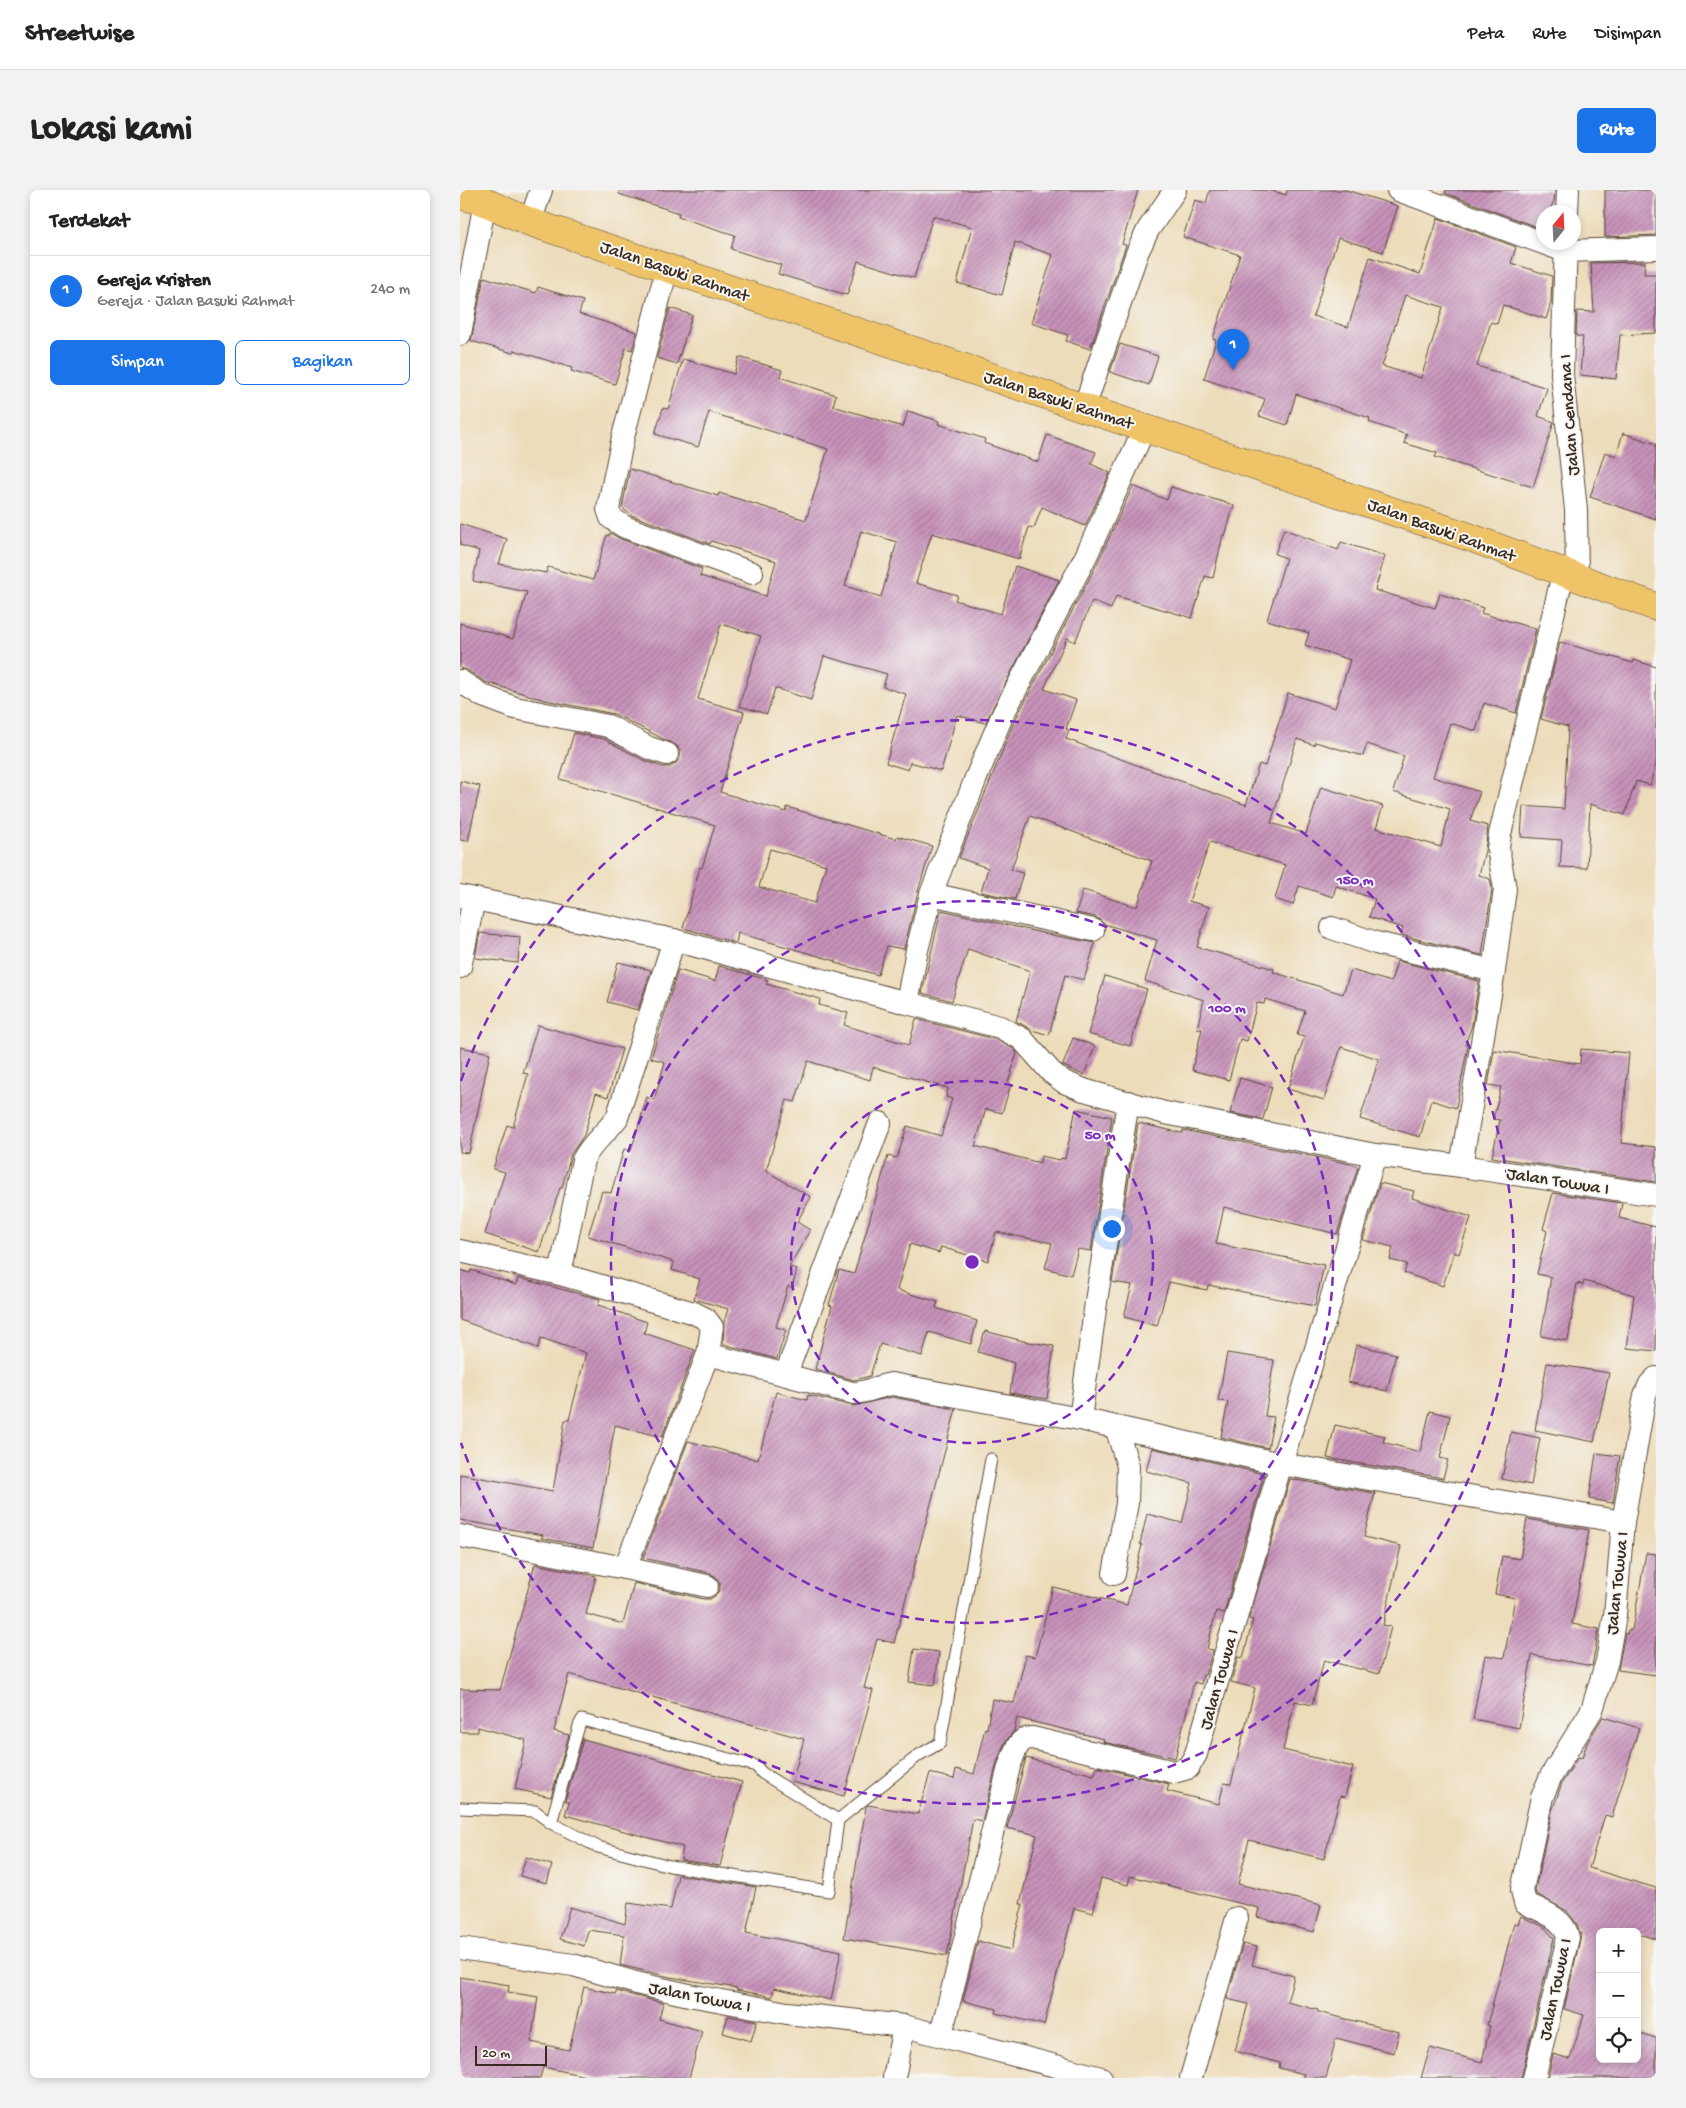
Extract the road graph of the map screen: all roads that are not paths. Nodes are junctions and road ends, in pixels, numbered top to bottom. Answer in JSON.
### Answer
{"nodes":[{"id":1,"x":541,"y":190,"type":"edge"},
{"id":2,"x":1175,"y":190,"type":"edge"},
{"id":3,"x":1398,"y":190,"type":"edge"},
{"id":4,"x":1568,"y":190,"type":"edge"},
{"id":5,"x":472,"y":198,"type":"edge"},
{"id":6,"x":1567,"y":205,"type":"edge"},
{"id":7,"x":530,"y":222,"type":"junction"},
{"id":8,"x":1536,"y":237,"type":"edge"},
{"id":9,"x":1581,"y":247,"type":"edge"},
{"id":10,"x":1656,"y":248,"type":"edge"},
{"id":11,"x":1566,"y":250,"type":"edge"},
{"id":12,"x":667,"y":268,"type":"junction"},
{"id":13,"x":460,"y":334,"type":"edge"},
{"id":14,"x":1084,"y":408,"type":"junction"},
{"id":15,"x":1145,"y":427,"type":"junction"},
{"id":16,"x":752,"y":572,"type":"dead end"},
{"id":17,"x":1570,"y":576,"type":"junction"},
{"id":18,"x":1656,"y":607,"type":"edge"},
{"id":19,"x":460,"y":681,"type":"edge"},
{"id":20,"x":667,"y":754,"type":"dead end"},
{"id":21,"x":931,"y":894,"type":"junction"},
{"id":22,"x":467,"y":897,"type":"edge"},
{"id":23,"x":1332,"y":928,"type":"dead end"},
{"id":24,"x":1093,"y":930,"type":"dead end"},
{"id":25,"x":674,"y":940,"type":"junction"},
{"id":26,"x":460,"y":967,"type":"edge"},
{"id":27,"x":1494,"y":971,"type":"junction"},
{"id":28,"x":907,"y":1003,"type":"junction"},
{"id":29,"x":1128,"y":1102,"type":"junction"},
{"id":30,"x":880,"y":1123,"type":"dead end"},
{"id":31,"x":1375,"y":1155,"type":"junction"},
{"id":32,"x":1461,"y":1166,"type":"junction"},
{"id":33,"x":1656,"y":1195,"type":"edge"},
{"id":34,"x":460,"y":1251,"type":"edge"},
{"id":35,"x":560,"y":1274,"type":"junction"},
{"id":36,"x":708,"y":1354,"type":"junction"},
{"id":37,"x":786,"y":1374,"type":"junction"},
{"id":38,"x":1656,"y":1378,"type":"edge"},
{"id":39,"x":1080,"y":1419,"type":"junction"},
{"id":40,"x":1116,"y":1428,"type":"junction"},
{"id":41,"x":991,"y":1459,"type":"dead end"},
{"id":42,"x":1282,"y":1464,"type":"junction"},
{"id":43,"x":1623,"y":1522,"type":"junction"},
{"id":44,"x":460,"y":1536,"type":"edge"},
{"id":45,"x":626,"y":1568,"type":"junction"},
{"id":46,"x":1114,"y":1574,"type":"dead end"},
{"id":47,"x":707,"y":1586,"type":"dead end"},
{"id":48,"x":460,"y":1808,"type":"edge"},
{"id":49,"x":838,"y":1820,"type":"junction"},
{"id":50,"x":551,"y":1823,"type":"junction"},
{"id":51,"x":1238,"y":1918,"type":"dead end"},
{"id":52,"x":460,"y":1948,"type":"edge"},
{"id":53,"x":904,"y":2026,"type":"junction"},
{"id":54,"x":941,"y":2034,"type":"junction"},
{"id":55,"x":894,"y":2078,"type":"edge"},
{"id":56,"x":1101,"y":2078,"type":"edge"},
{"id":57,"x":1191,"y":2078,"type":"edge"},
{"id":58,"x":1534,"y":2078,"type":"edge"}],
"edges":[{"from":1,"to":7,"type":"street"},
{"from":2,"to":14,"type":"street"},
{"from":3,"to":8,"type":"street"},
{"from":4,"to":6,"type":"street"},
{"from":5,"to":7,"type":"highway","name":"Jalan Basuki Rahmat"},
{"from":5,"to":13,"type":"street"},
{"from":7,"to":12,"type":"highway","name":"Jalan Basuki Rahmat"},
{"from":9,"to":10,"type":"street"},
{"from":11,"to":17,"type":"street","name":"Jalan Cendana I"},
{"from":12,"to":14,"type":"highway","name":"Jalan Basuki Rahmat"},
{"from":12,"to":16,"type":"street"},
{"from":14,"to":15,"type":"highway","name":"Jalan Basuki Rahmat"},
{"from":15,"to":17,"type":"highway","name":"Jalan Basuki Rahmat"},
{"from":15,"to":21,"type":"street"},
{"from":17,"to":18,"type":"highway","name":"Jalan Basuki Rahmat"},
{"from":17,"to":27,"type":"street","name":"Jalan Cendana I"},
{"from":19,"to":20,"type":"street"},
{"from":21,"to":24,"type":"street"},
{"from":21,"to":28,"type":"street"},
{"from":22,"to":25,"type":"street","name":"Jalan Towua I"},
{"from":22,"to":26,"type":"street"},
{"from":23,"to":27,"type":"street"},
{"from":25,"to":28,"type":"street","name":"Jalan Towua I"},
{"from":25,"to":35,"type":"street"},
{"from":27,"to":32,"type":"street","name":"Jalan Cendana I"},
{"from":28,"to":29,"type":"street","name":"Jalan Towua I"},
{"from":29,"to":31,"type":"street","name":"Jalan Towua I"},
{"from":29,"to":39,"type":"street"},
{"from":30,"to":37,"type":"street"},
{"from":31,"to":32,"type":"street","name":"Jalan Towua I"},
{"from":31,"to":42,"type":"street"},
{"from":32,"to":33,"type":"street","name":"Jalan Towua I"},
{"from":34,"to":35,"type":"street"},
{"from":35,"to":36,"type":"street"},
{"from":36,"to":37,"type":"street"},
{"from":36,"to":45,"type":"street"},
{"from":37,"to":39,"type":"street"},
{"from":38,"to":43,"type":"street","name":"Jalan Towua I"},
{"from":39,"to":40,"type":"street"},
{"from":40,"to":42,"type":"street"},
{"from":40,"to":46,"type":"street"},
{"from":41,"to":49,"type":"lane"},
{"from":42,"to":43,"type":"street","name":"Jalan Towua I"},
{"from":42,"to":54,"type":"street","name":"Jalan Towua I"},
{"from":43,"to":58,"type":"street","name":"Jalan Towua I"},
{"from":44,"to":45,"type":"street"},
{"from":45,"to":47,"type":"street"},
{"from":48,"to":50,"type":"lane"},
{"from":49,"to":50,"type":"lane"},
{"from":49,"to":50,"type":"lane"},
{"from":51,"to":57,"type":"street"},
{"from":52,"to":53,"type":"street","name":"Jalan Towua I"},
{"from":53,"to":54,"type":"street","name":"Jalan Towua I"},
{"from":53,"to":55,"type":"street"},
{"from":54,"to":56,"type":"street","name":"Jalan Towua I"}]}
